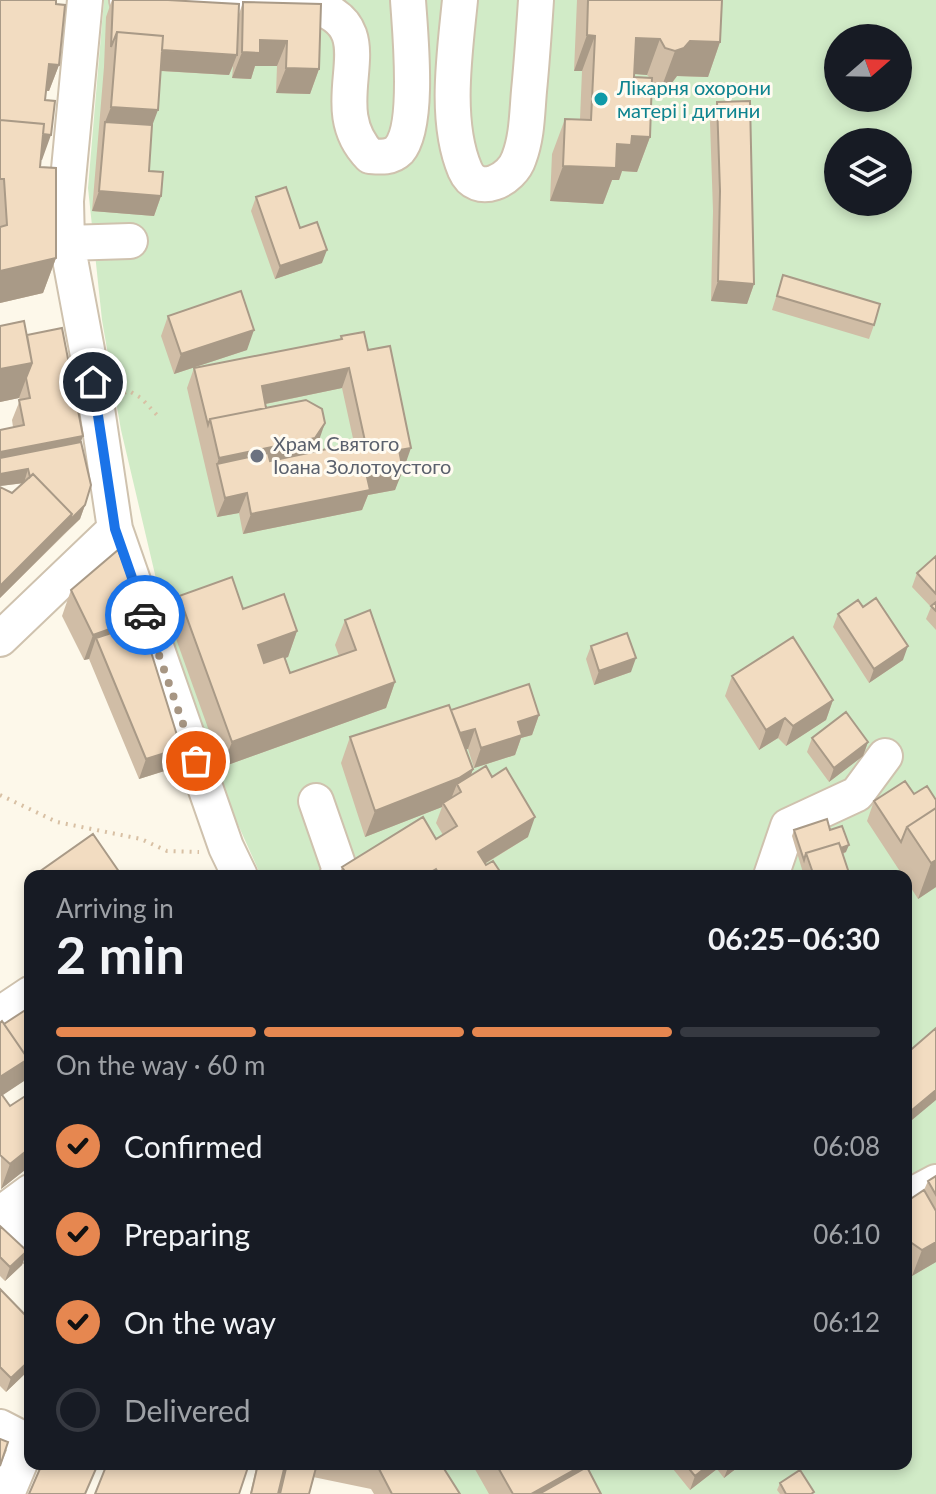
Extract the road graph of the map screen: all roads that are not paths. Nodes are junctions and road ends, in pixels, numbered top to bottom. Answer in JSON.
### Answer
{"nodes":[{"id":1,"x":85,"y":0,"type":"edge"},
{"id":2,"x":127,"y":0,"type":"edge"},
{"id":3,"x":408,"y":0,"type":"edge"},
{"id":4,"x":460,"y":0,"type":"edge"},
{"id":5,"x":536,"y":0,"type":"edge"},
{"id":6,"x":130,"y":241,"type":"dead end"},
{"id":7,"x":67,"y":243,"type":"junction"},
{"id":8,"x":115,"y":529,"type":"junction"},
{"id":9,"x":0,"y":639,"type":"edge"},
{"id":10,"x":885,"y":756,"type":"dead end"},
{"id":11,"x":316,"y":801,"type":"dead end"},
{"id":12,"x":237,"y":870,"type":"edge"},
{"id":13,"x":340,"y":870,"type":"edge"},
{"id":14,"x":773,"y":870,"type":"edge"},
{"id":15,"x":24,"y":998,"type":"edge"},
{"id":16,"x":0,"y":1014,"type":"edge"},
{"id":17,"x":936,"y":1182,"type":"edge"},
{"id":18,"x":912,"y":1195,"type":"edge"},
{"id":19,"x":24,"y":1197,"type":"edge"},
{"id":20,"x":0,"y":1217,"type":"edge"},
{"id":21,"x":24,"y":1240,"type":"edge"},
{"id":22,"x":0,"y":1427,"type":"edge"},
{"id":23,"x":24,"y":1438,"type":"edge"},
{"id":24,"x":24,"y":1455,"type":"edge"},
{"id":25,"x":7,"y":1494,"type":"edge"}],
"edges":[{"from":1,"to":7,"type":"street"},
{"from":2,"to":3,"type":"street"},
{"from":4,"to":5,"type":"street"},
{"from":6,"to":7,"type":"street"},
{"from":7,"to":8,"type":"street"},
{"from":8,"to":9,"type":"street"},
{"from":8,"to":12,"type":"street"},
{"from":10,"to":14,"type":"street"},
{"from":11,"to":13,"type":"street"},
{"from":15,"to":16,"type":"street"},
{"from":17,"to":18,"type":"street"},
{"from":19,"to":20,"type":"street"},
{"from":20,"to":21,"type":"street"},
{"from":22,"to":23,"type":"street"},
{"from":24,"to":25,"type":"street"}]}
